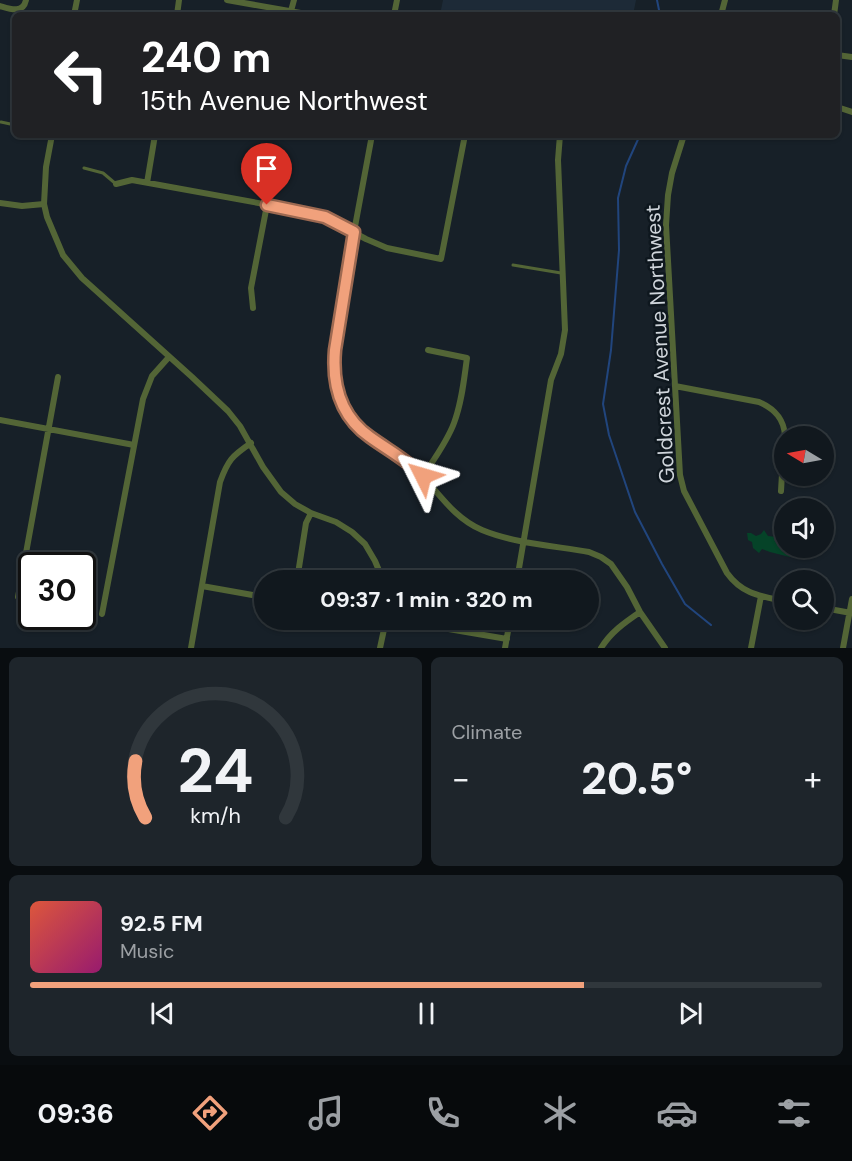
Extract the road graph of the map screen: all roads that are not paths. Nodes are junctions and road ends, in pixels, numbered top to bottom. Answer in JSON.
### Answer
{"nodes":[{"id":1,"x":26,"y":0,"type":"edge"},
{"id":2,"x":227,"y":0,"type":"edge"},
{"id":3,"x":294,"y":0,"type":"edge"},
{"id":4,"x":0,"y":6,"type":"edge"},
{"id":5,"x":291,"y":11,"type":"junction"},
{"id":6,"x":296,"y":12,"type":"edge"},
{"id":7,"x":51,"y":138,"type":"edge"},
{"id":8,"x":154,"y":138,"type":"edge"},
{"id":9,"x":371,"y":138,"type":"edge"},
{"id":10,"x":464,"y":138,"type":"edge"},
{"id":11,"x":560,"y":138,"type":"edge"},
{"id":12,"x":683,"y":138,"type":"edge"},
{"id":13,"x":84,"y":168,"type":"dead end"},
{"id":14,"x":147,"y":183,"type":"junction"},
{"id":15,"x":116,"y":184,"type":"joint"},
{"id":16,"x":0,"y":203,"type":"edge"},
{"id":17,"x":44,"y":204,"type":"junction"},
{"id":18,"x":267,"y":205,"type":"junction"},
{"id":19,"x":354,"y":232,"type":"junction"},
{"id":20,"x":513,"y":266,"type":"dead end"},
{"id":21,"x":563,"y":273,"type":"junction"},
{"id":22,"x":253,"y":308,"type":"dead end"},
{"id":23,"x":428,"y":350,"type":"dead end"},
{"id":24,"x":169,"y":357,"type":"junction"},
{"id":25,"x":58,"y":378,"type":"dead end"},
{"id":26,"x":675,"y":386,"type":"junction"},
{"id":27,"x":0,"y":420,"type":"edge"},
{"id":28,"x":783,"y":426,"type":"edge"},
{"id":29,"x":48,"y":429,"type":"junction"},
{"id":30,"x":250,"y":443,"type":"junction"},
{"id":31,"x":134,"y":445,"type":"junction"},
{"id":32,"x":423,"y":476,"type":"junction"},
{"id":33,"x":781,"y":486,"type":"edge"},
{"id":34,"x":781,"y":490,"type":"dead end"},
{"id":35,"x":311,"y":513,"type":"junction"},
{"id":36,"x":524,"y":541,"type":"junction"},
{"id":37,"x":26,"y":552,"type":"edge"},
{"id":38,"x":299,"y":570,"type":"edge"},
{"id":39,"x":379,"y":570,"type":"edge"},
{"id":40,"x":519,"y":570,"type":"edge"},
{"id":41,"x":202,"y":586,"type":"junction"},
{"id":42,"x":254,"y":595,"type":"edge"},
{"id":43,"x":761,"y":597,"type":"junction"},
{"id":44,"x":774,"y":599,"type":"edge"},
{"id":45,"x":852,"y":599,"type":"edge"},
{"id":46,"x":834,"y":610,"type":"edge"},
{"id":47,"x":640,"y":612,"type":"junction"},
{"id":48,"x":851,"y":613,"type":"edge"},
{"id":49,"x":102,"y":614,"type":"dead end"},
{"id":50,"x":384,"y":630,"type":"edge"},
{"id":51,"x":454,"y":630,"type":"edge"},
{"id":52,"x":508,"y":630,"type":"edge"},
{"id":53,"x":507,"y":639,"type":"junction"},
{"id":54,"x":191,"y":648,"type":"edge"},
{"id":55,"x":380,"y":648,"type":"edge"},
{"id":56,"x":505,"y":648,"type":"edge"},
{"id":57,"x":601,"y":648,"type":"edge"},
{"id":58,"x":665,"y":648,"type":"edge"},
{"id":59,"x":751,"y":648,"type":"edge"},
{"id":60,"x":843,"y":648,"type":"edge"}],
"edges":[{"from":1,"to":4,"type":"street"},
{"from":2,"to":5,"type":"street"},
{"from":3,"to":5,"type":"street"},
{"from":5,"to":6,"type":"street"},
{"from":7,"to":17,"type":"street"},
{"from":8,"to":14,"type":"street"},
{"from":9,"to":19,"type":"street"},
{"from":10,"to":19,"type":"street"},
{"from":11,"to":21,"type":"street"},
{"from":12,"to":26,"type":"street","name":"Goldcrest Avenue Northwest"},
{"from":13,"to":15,"type":"lane"},
{"from":14,"to":15,"type":"street"},
{"from":14,"to":18,"type":"street"},
{"from":16,"to":17,"type":"street"},
{"from":17,"to":24,"type":"street"},
{"from":18,"to":19,"type":"street"},
{"from":18,"to":22,"type":"street"},
{"from":19,"to":32,"type":"street"},
{"from":20,"to":21,"type":"lane"},
{"from":21,"to":36,"type":"street"},
{"from":23,"to":32,"type":"street"},
{"from":24,"to":30,"type":"street"},
{"from":24,"to":31,"type":"street"},
{"from":25,"to":29,"type":"street"},
{"from":26,"to":28,"type":"street"},
{"from":26,"to":43,"type":"street","name":"Goldcrest Avenue Northwest"},
{"from":27,"to":29,"type":"street"},
{"from":29,"to":31,"type":"street"},
{"from":29,"to":37,"type":"street"},
{"from":30,"to":35,"type":"street"},
{"from":30,"to":41,"type":"street"},
{"from":31,"to":49,"type":"street"},
{"from":32,"to":36,"type":"street"},
{"from":33,"to":34,"type":"street"},
{"from":35,"to":38,"type":"street"},
{"from":35,"to":39,"type":"street"},
{"from":36,"to":40,"type":"street"},
{"from":36,"to":47,"type":"street"},
{"from":41,"to":42,"type":"street"},
{"from":41,"to":54,"type":"street"},
{"from":43,"to":44,"type":"street","name":"Goldcrest Avenue Northwest"},
{"from":43,"to":59,"type":"street"},
{"from":45,"to":48,"type":"street"},
{"from":46,"to":48,"type":"street"},
{"from":47,"to":57,"type":"street"},
{"from":47,"to":58,"type":"street"},
{"from":48,"to":60,"type":"street"},
{"from":50,"to":55,"type":"street"},
{"from":51,"to":53,"type":"street"},
{"from":52,"to":53,"type":"street"},
{"from":53,"to":56,"type":"street"}]}
